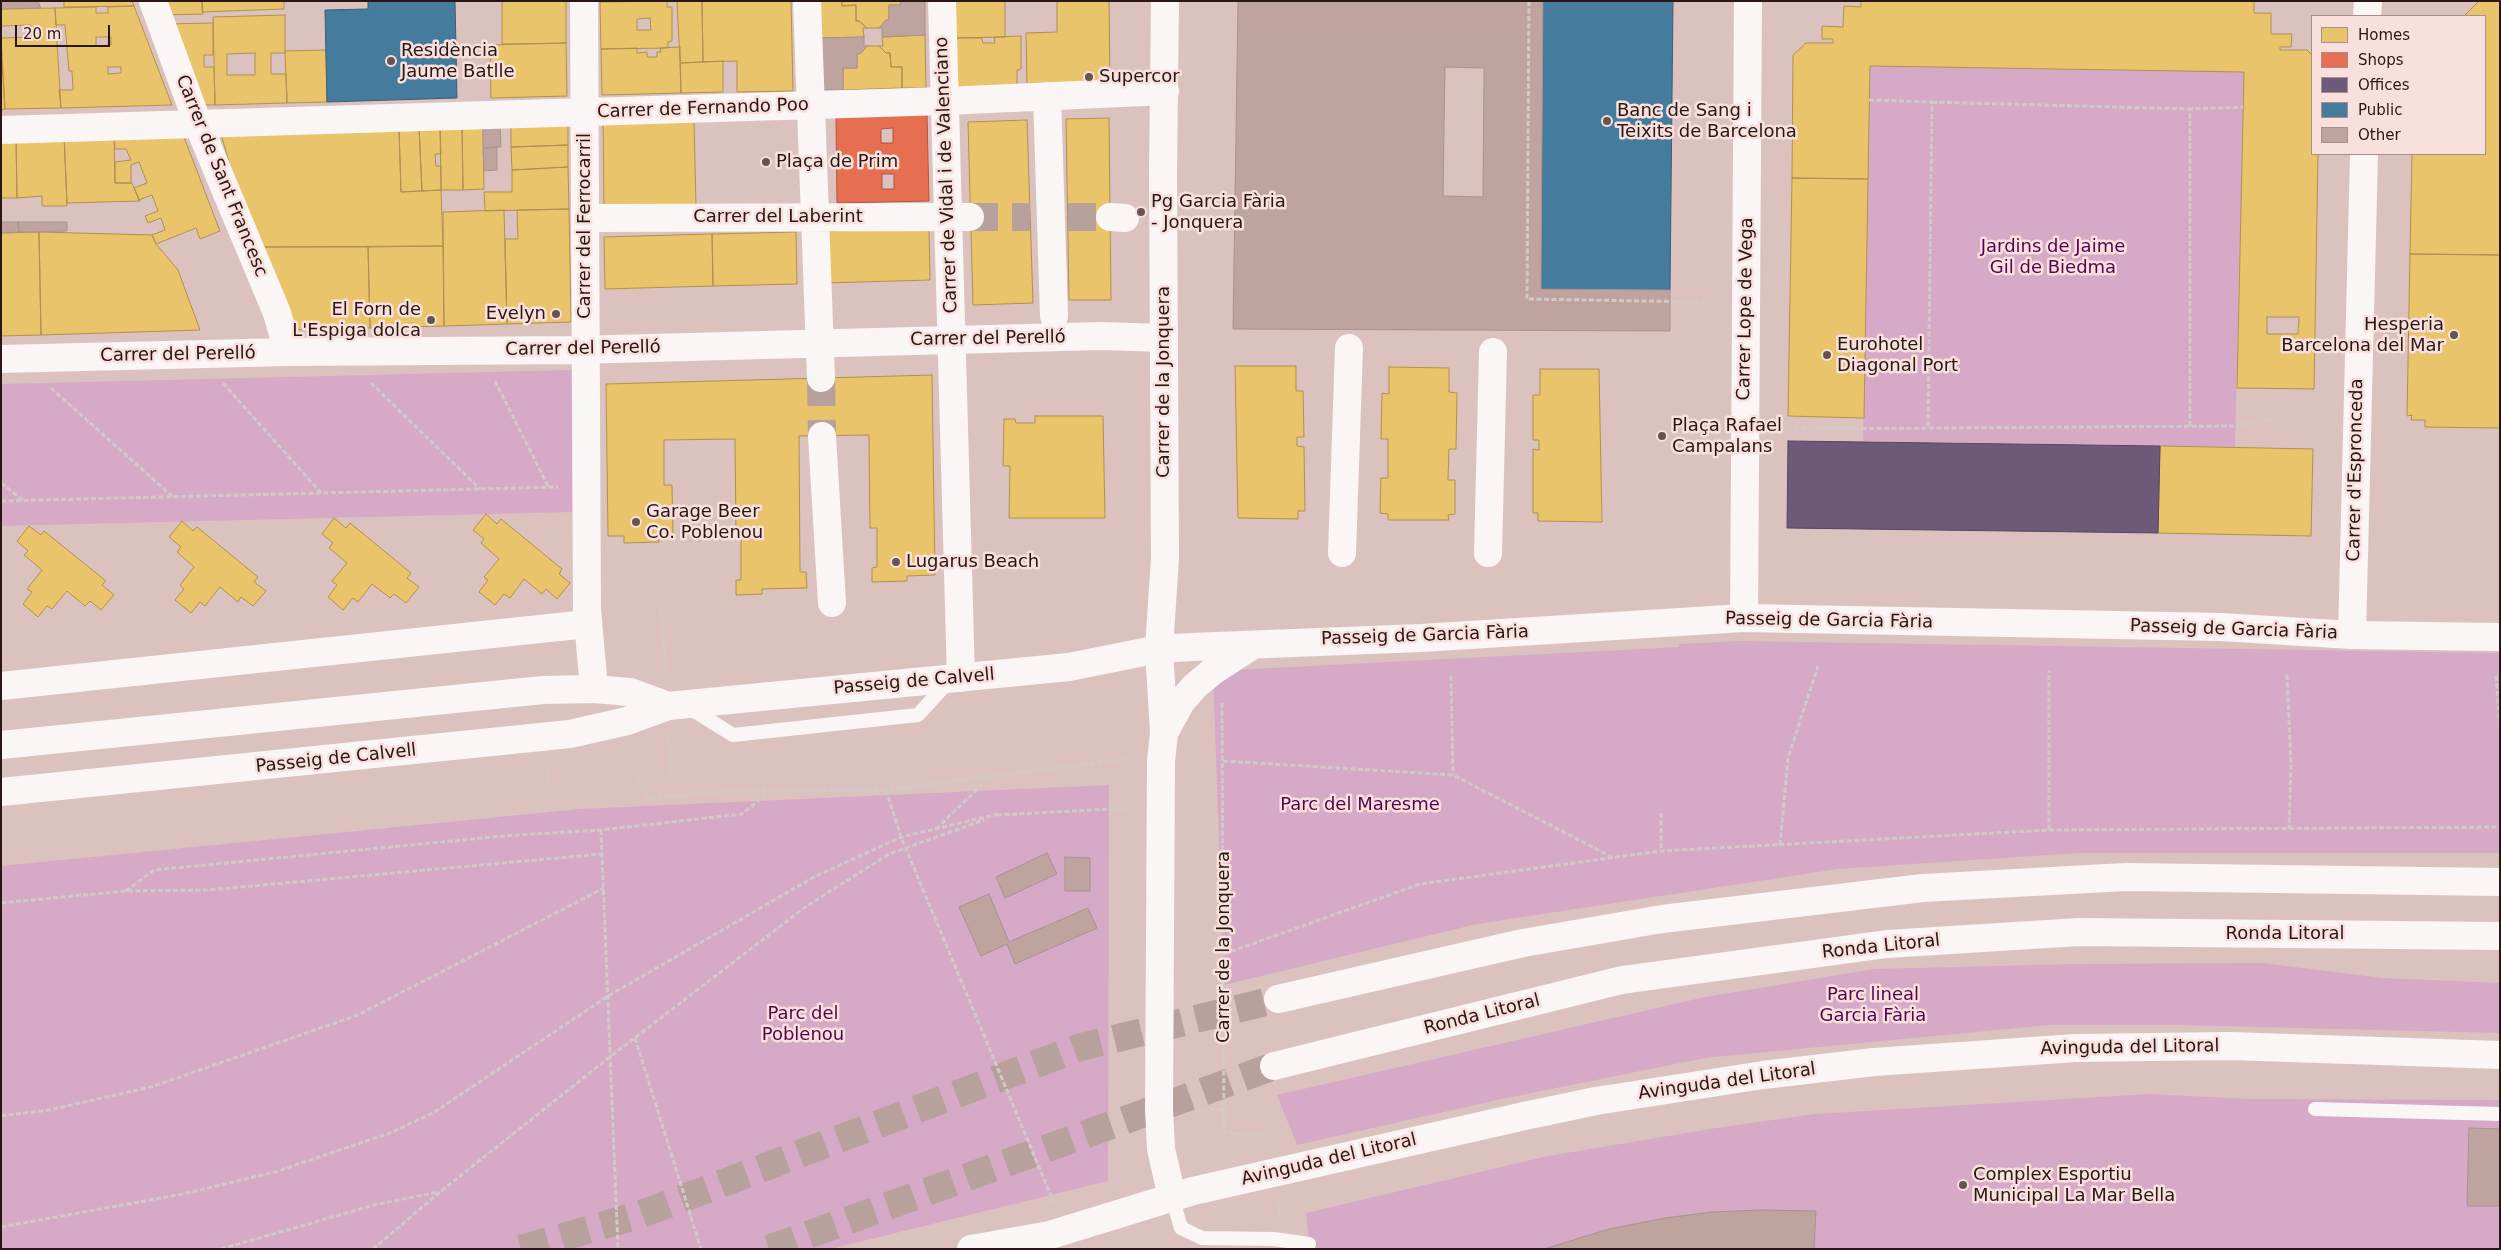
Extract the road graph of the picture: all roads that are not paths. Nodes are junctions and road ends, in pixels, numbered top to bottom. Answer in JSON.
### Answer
{"nodes":[{"id":1,"x":152,"y":1,"type":"edge"},
{"id":2,"x":584,"y":1,"type":"edge"},
{"id":3,"x":807,"y":1,"type":"edge"},
{"id":4,"x":942,"y":1,"type":"edge"},
{"id":5,"x":1165,"y":1,"type":"edge"},
{"id":6,"x":1748,"y":1,"type":"edge"},
{"id":7,"x":2368,"y":1,"type":"edge"},
{"id":8,"x":2368,"y":15,"type":"edge"},
{"id":9,"x":1165,"y":91,"type":"junction"},
{"id":10,"x":1047,"y":96,"type":"junction"},
{"id":11,"x":945,"y":101,"type":"junction"},
{"id":12,"x":810,"y":105,"type":"junction"},
{"id":13,"x":585,"y":112,"type":"junction"},
{"id":14,"x":198,"y":124,"type":"junction"},
{"id":15,"x":1,"y":130,"type":"edge"},
{"id":16,"x":2364,"y":155,"type":"edge"},
{"id":17,"x":959,"y":217,"type":"junction"},
{"id":18,"x":585,"y":218,"type":"junction"},
{"id":19,"x":815,"y":218,"type":"junction"},
{"id":20,"x":1054,"y":316,"type":"dead end"},
{"id":21,"x":1164,"y":338,"type":"junction"},
{"id":22,"x":951,"y":340,"type":"junction"},
{"id":23,"x":819,"y":343,"type":"junction"},
{"id":24,"x":1349,"y":348,"type":"dead end"},
{"id":25,"x":587,"y":349,"type":"junction"},
{"id":26,"x":288,"y":352,"type":"junction"},
{"id":27,"x":1493,"y":352,"type":"dead end"},
{"id":28,"x":1,"y":359,"type":"edge"},
{"id":29,"x":821,"y":378,"type":"tunnel mouth"},
{"id":30,"x":822,"y":436,"type":"tunnel mouth"},
{"id":31,"x":1342,"y":553,"type":"dead end"},
{"id":32,"x":1488,"y":553,"type":"dead end"},
{"id":33,"x":832,"y":603,"type":"dead end"},
{"id":34,"x":1744,"y":618,"type":"junction"},
{"id":35,"x":587,"y":624,"type":"junction"},
{"id":36,"x":2352,"y":635,"type":"junction"},
{"id":37,"x":2500,"y":637,"type":"edge"},
{"id":38,"x":1256,"y":643,"type":"junction"},
{"id":39,"x":1159,"y":649,"type":"junction"},
{"id":40,"x":956,"y":678,"type":"junction"},
{"id":41,"x":1,"y":686,"type":"edge"},
{"id":42,"x":594,"y":690,"type":"junction"},
{"id":43,"x":673,"y":713,"type":"junction"},
{"id":44,"x":1164,"y":733,"type":"junction"},
{"id":45,"x":1,"y":745,"type":"edge"},
{"id":46,"x":1,"y":792,"type":"edge"},
{"id":47,"x":2500,"y":882,"type":"edge"},
{"id":48,"x":2500,"y":936,"type":"edge"},
{"id":49,"x":1278,"y":999,"type":"tunnel mouth"},
{"id":50,"x":2500,"y":1054,"type":"edge"},
{"id":51,"x":1274,"y":1066,"type":"tunnel mouth"},
{"id":52,"x":2315,"y":1109,"type":"dead end"},
{"id":53,"x":2500,"y":1114,"type":"edge"},
{"id":54,"x":1172,"y":1197,"type":"junction"},
{"id":55,"x":1310,"y":1244,"type":"dead end"},
{"id":56,"x":970,"y":1249,"type":"edge"}],
"edges":[{"from":1,"to":14,"type":"main road","name":"Carrer de Sant Francesc"},
{"from":2,"to":13,"type":"main road","name":"Carrer del Ferrocarril"},
{"from":3,"to":12,"type":"main road"},
{"from":4,"to":11,"type":"main road","name":"Carrer de Vidal i de Valenciano"},
{"from":5,"to":9,"type":"main road","name":"Carrer de la Jonquera"},
{"from":6,"to":34,"type":"main road","name":"Carrer Lope de Vega"},
{"from":7,"to":8,"type":"main road"},
{"from":9,"to":10,"type":"main road","name":"Carrer de Fernando Poo"},
{"from":9,"to":21,"type":"main road","name":"Carrer de la Jonquera"},
{"from":10,"to":11,"type":"main road","name":"Carrer de Fernando Poo"},
{"from":10,"to":20,"type":"main road"},
{"from":11,"to":12,"type":"main road","name":"Carrer de Fernando Poo"},
{"from":11,"to":17,"type":"main road","name":"Carrer de Vidal i de Valenciano"},
{"from":12,"to":13,"type":"main road","name":"Carrer de Fernando Poo"},
{"from":12,"to":19,"type":"main road"},
{"from":13,"to":14,"type":"main road","name":"Carrer de Fernando Poo"},
{"from":13,"to":18,"type":"main road","name":"Carrer del Ferrocarril"},
{"from":14,"to":15,"type":"main road","name":"Carrer de Fernando Poo"},
{"from":14,"to":26,"type":"main road","name":"Carrer de Sant Francesc"},
{"from":16,"to":36,"type":"main road","name":"Carrer d'Espronceda"},
{"from":17,"to":19,"type":"main road","name":"Carrer del Laberint"},
{"from":17,"to":22,"type":"main road","name":"Carrer de Vidal i de Valenciano"},
{"from":18,"to":19,"type":"main road","name":"Carrer del Laberint"},
{"from":18,"to":25,"type":"main road","name":"Carrer del Ferrocarril"},
{"from":19,"to":23,"type":"main road"},
{"from":21,"to":22,"type":"main road","name":"Carrer del Perelló"},
{"from":21,"to":39,"type":"main road","name":"Carrer de la Jonquera"},
{"from":22,"to":23,"type":"main road","name":"Carrer del Perelló"},
{"from":22,"to":40,"type":"main road","name":"Carrer de Vidal i de Valenciano"},
{"from":23,"to":25,"type":"main road","name":"Carrer del Perelló"},
{"from":23,"to":29,"type":"main road"},
{"from":24,"to":31,"type":"main road"},
{"from":25,"to":26,"type":"main road","name":"Carrer del Perelló"},
{"from":25,"to":35,"type":"main road","name":"Carrer del Ferrocarril"},
{"from":26,"to":28,"type":"main road","name":"Carrer del Perelló"},
{"from":27,"to":32,"type":"main road"},
{"from":30,"to":33,"type":"main road"},
{"from":34,"to":36,"type":"main road","name":"Passeig de Garcia Fària"},
{"from":34,"to":38,"type":"main road","name":"Passeig de Garcia Fària"},
{"from":35,"to":41,"type":"main road"},
{"from":35,"to":42,"type":"main road","name":"Carrer del Ferrocarril"},
{"from":36,"to":37,"type":"main road","name":"Passeig de Garcia Fària"},
{"from":38,"to":39,"type":"main road","name":"Passeig de Garcia Fària"},
{"from":38,"to":44,"type":"main road"},
{"from":39,"to":40,"type":"main road","name":"Passeig de Calvell"},
{"from":39,"to":44,"type":"main road","name":"Carrer de la Jonquera"},
{"from":40,"to":43,"type":"main road","name":"Passeig de Calvell"},
{"from":42,"to":43,"type":"main road","name":"Passeig de Calvell"},
{"from":42,"to":45,"type":"main road","name":"Passeig de Calvell"},
{"from":43,"to":46,"type":"main road","name":"Passeig de Calvell"},
{"from":44,"to":54,"type":"main road","name":"Carrer de la Jonquera"},
{"from":47,"to":49,"type":"main road"},
{"from":48,"to":51,"type":"main road","name":"Ronda Litoral"},
{"from":50,"to":54,"type":"main road","name":"Avinguda del Litoral"},
{"from":52,"to":53,"type":"lane"},
{"from":54,"to":55,"type":"lane"},
{"from":54,"to":56,"type":"main road","name":"Avinguda del Litoral"}]}
